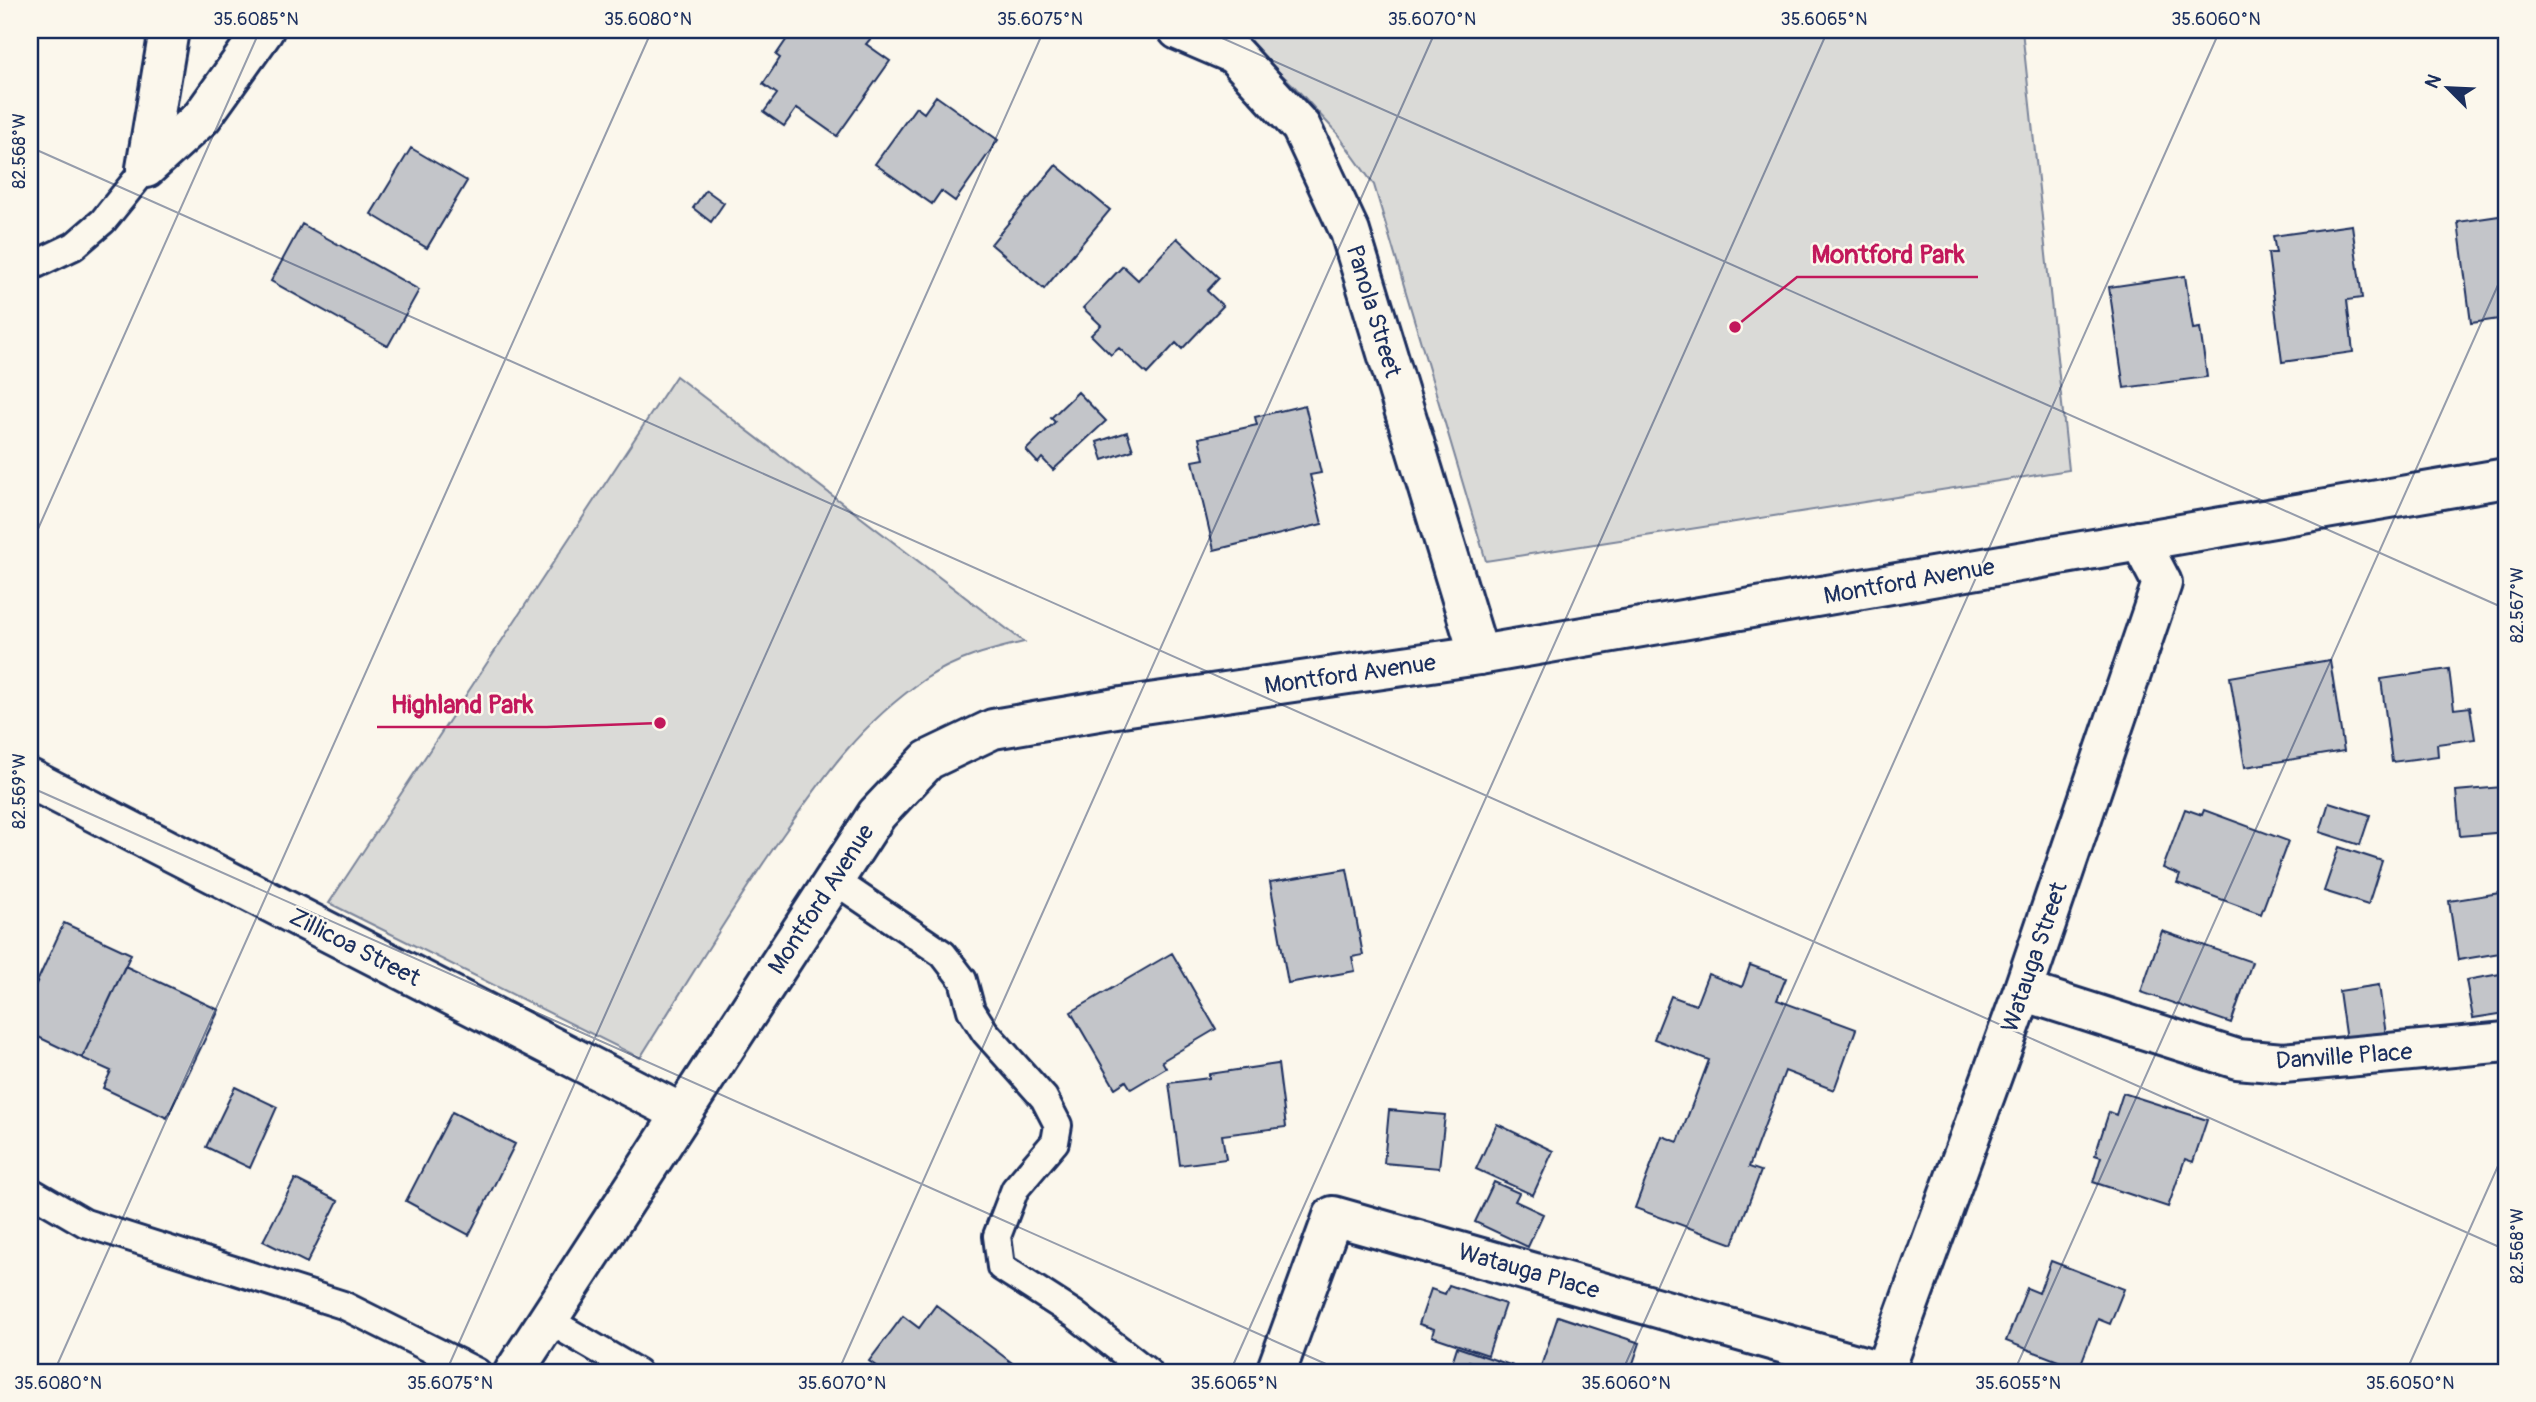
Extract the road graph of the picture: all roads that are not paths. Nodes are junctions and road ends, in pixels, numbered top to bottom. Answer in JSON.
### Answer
{"nodes":[{"id":1,"x":169,"y":30,"type":"edge"},
{"id":2,"x":264,"y":30,"type":"edge"},
{"id":3,"x":1178,"y":30,"type":"edge"},
{"id":4,"x":1231,"y":42,"type":"edge"},
{"id":5,"x":146,"y":168,"type":"junction"},
{"id":6,"x":30,"y":267,"type":"edge"},
{"id":7,"x":2506,"y":478,"type":"edge"},
{"id":8,"x":2140,"y":541,"type":"junction"},
{"id":9,"x":1479,"y":655,"type":"junction"},
{"id":10,"x":30,"y":779,"type":"edge"},
{"id":11,"x":834,"y":880,"type":"junction"},
{"id":12,"x":2024,"y":990,"type":"junction"},
{"id":13,"x":2506,"y":1042,"type":"edge"},
{"id":14,"x":681,"y":1113,"type":"junction"},
{"id":15,"x":30,"y":1191,"type":"edge"},
{"id":16,"x":548,"y":1320,"type":"junction"},
{"id":17,"x":477,"y":1372,"type":"edge"},
{"id":18,"x":514,"y":1372,"type":"edge"},
{"id":19,"x":637,"y":1372,"type":"edge"},
{"id":20,"x":1148,"y":1372,"type":"edge"},
{"id":21,"x":1276,"y":1372,"type":"edge"},
{"id":22,"x":1884,"y":1372,"type":"edge"}],
"edges":[{"from":1,"to":5,"type":"street"},
{"from":2,"to":5,"type":"street"},
{"from":3,"to":4,"type":"street","name":"Panola Street"},
{"from":4,"to":9,"type":"street","name":"Panola Street"},
{"from":5,"to":6,"type":"lane"},
{"from":7,"to":8,"type":"street","name":"Montford Avenue"},
{"from":8,"to":9,"type":"street","name":"Montford Avenue"},
{"from":8,"to":12,"type":"street","name":"Watauga Street"},
{"from":9,"to":11,"type":"street","name":"Montford Avenue"},
{"from":10,"to":14,"type":"street","name":"Zillicoa Street"},
{"from":11,"to":14,"type":"street","name":"Montford Avenue"},
{"from":11,"to":20,"type":"lane"},
{"from":12,"to":13,"type":"street","name":"Danville Place"},
{"from":12,"to":22,"type":"street","name":"Watauga Street"},
{"from":14,"to":16,"type":"street","name":"Montford Avenue"},
{"from":15,"to":17,"type":"lane"},
{"from":16,"to":18,"type":"street","name":"Montford Avenue"},
{"from":16,"to":19,"type":"lane"},
{"from":21,"to":22,"type":"street","name":"Watauga Place"}]}
